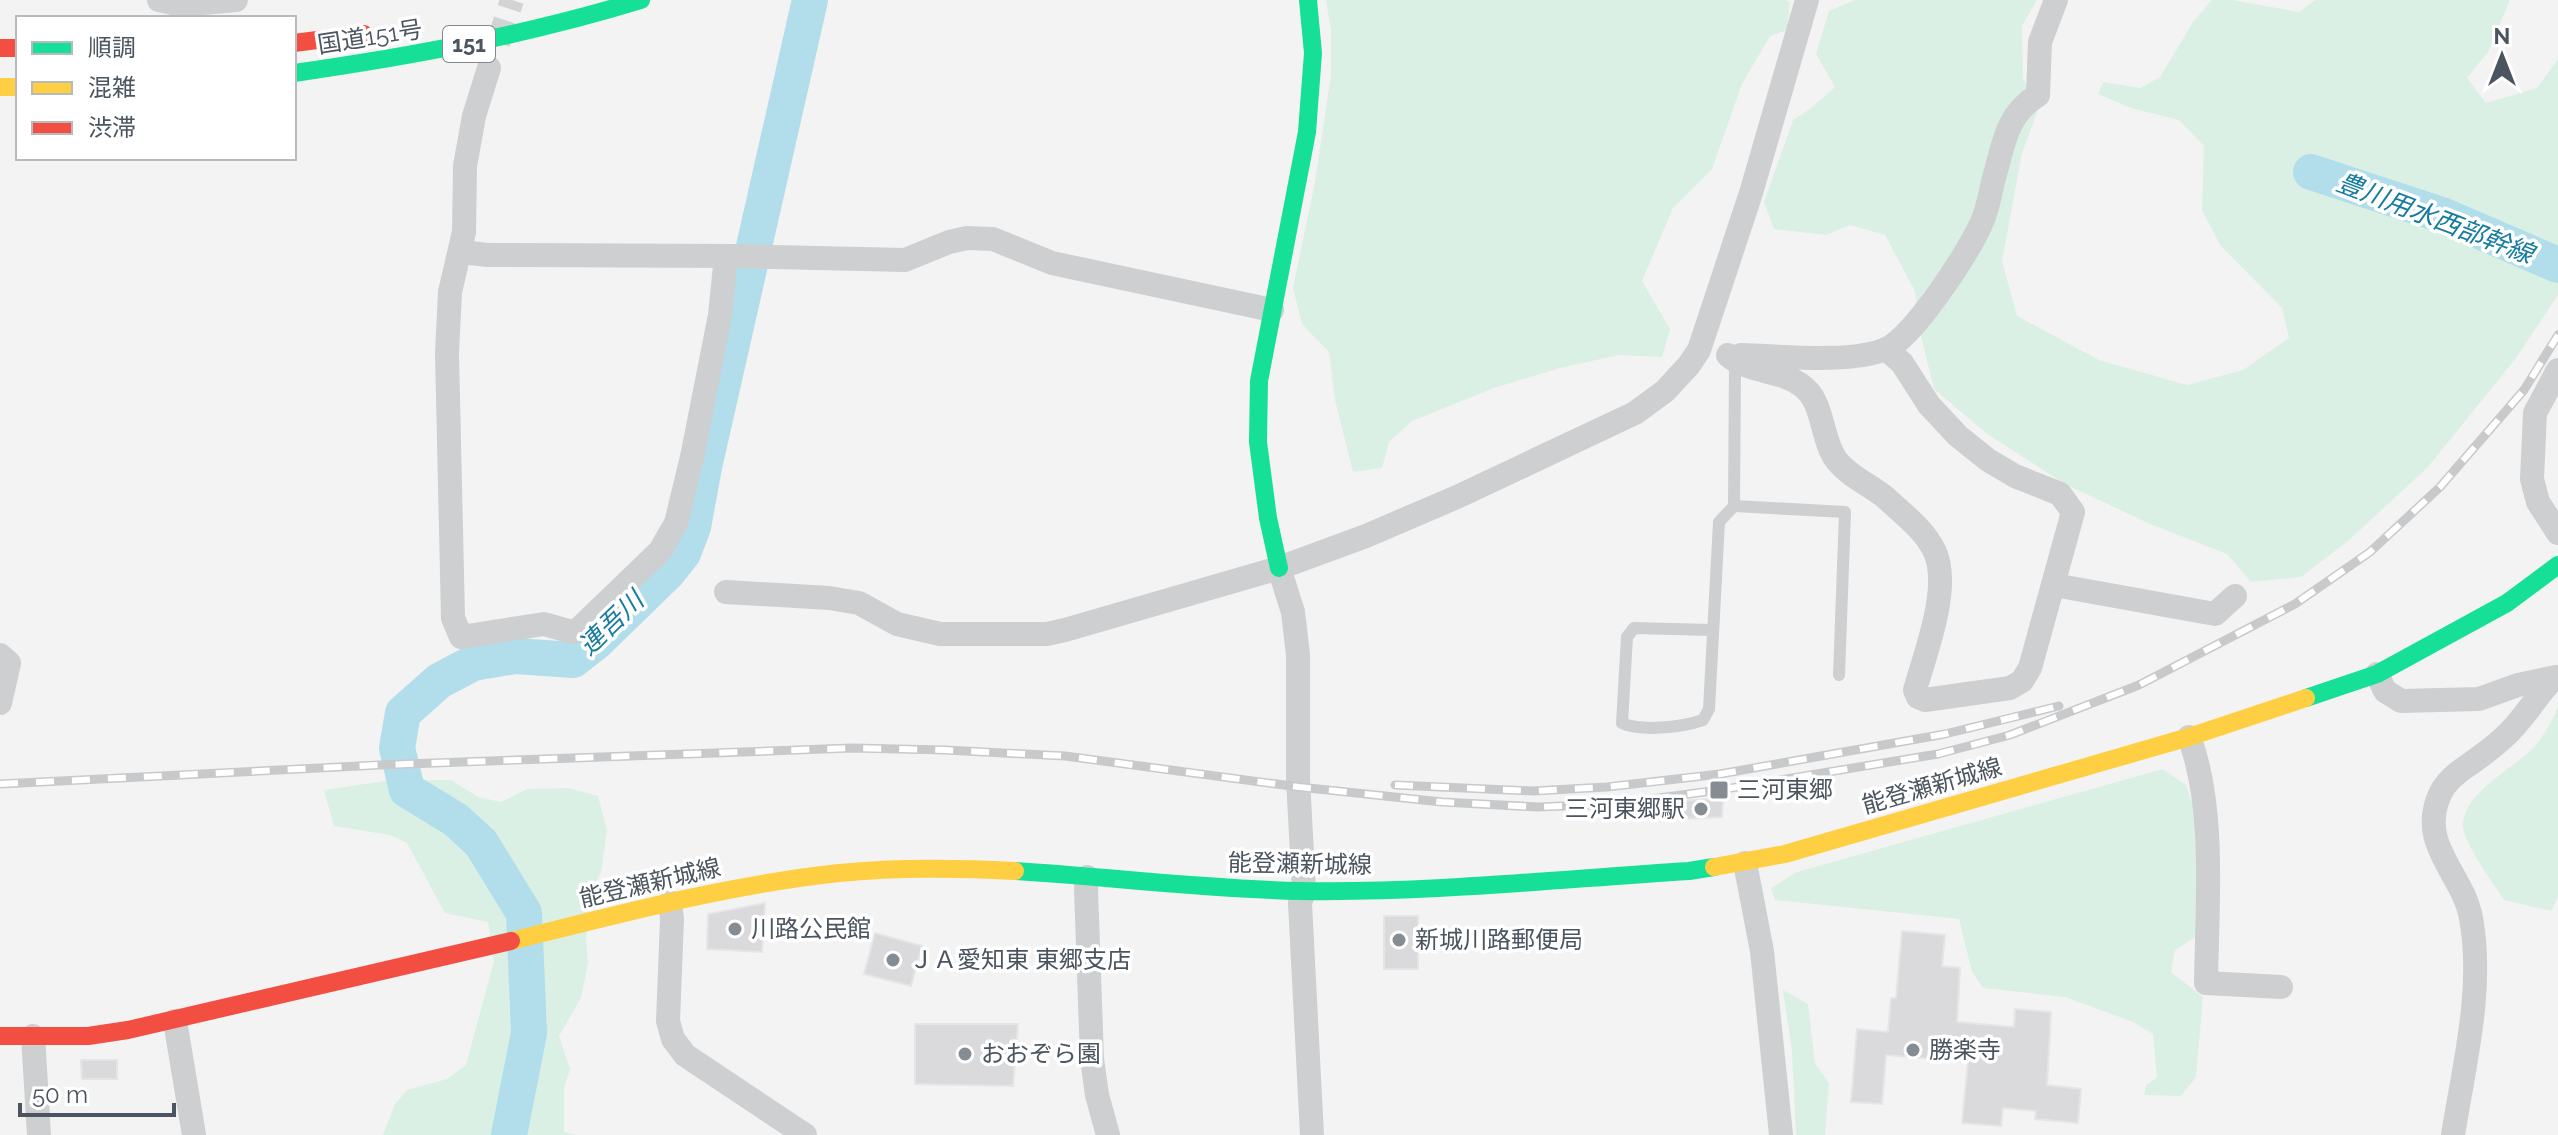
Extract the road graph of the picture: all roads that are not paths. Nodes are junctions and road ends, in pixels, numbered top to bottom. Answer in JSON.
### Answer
{"nodes":[{"id":1,"x":159,"y":0,"type":"edge"},
{"id":2,"x":236,"y":0,"type":"edge"},
{"id":3,"x":641,"y":0,"type":"edge"},
{"id":4,"x":1308,"y":0,"type":"edge"},
{"id":5,"x":1807,"y":0,"type":"edge"},
{"id":6,"x":2056,"y":0,"type":"edge"},
{"id":7,"x":376,"y":32,"type":"dead end"},
{"id":8,"x":296,"y":43,"type":"edge"},
{"id":9,"x":489,"y":68,"type":"tunnel mouth"},
{"id":10,"x":296,"y":73,"type":"edge"},
{"id":11,"x":461,"y":252,"type":"junction"},
{"id":12,"x":731,"y":256,"type":"junction"},
{"id":13,"x":1272,"y":310,"type":"junction"},
{"id":14,"x":1886,"y":349,"type":"junction"},
{"id":15,"x":1699,"y":350,"type":"junction"},
{"id":16,"x":1732,"y":358,"type":"junction"},
{"id":17,"x":2558,"y":370,"type":"edge"},
{"id":18,"x":1734,"y":506,"type":"junction"},
{"id":19,"x":2558,"y":533,"type":"edge"},
{"id":20,"x":2558,"y":565,"type":"edge"},
{"id":21,"x":1279,"y":568,"type":"junction"},
{"id":22,"x":2054,"y":585,"type":"junction"},
{"id":23,"x":726,"y":592,"type":"dead end"},
{"id":24,"x":2235,"y":596,"type":"dead end"},
{"id":25,"x":1712,"y":630,"type":"junction"},
{"id":26,"x":0,"y":655,"type":"edge"},
{"id":27,"x":2377,"y":674,"type":"junction"},
{"id":28,"x":1839,"y":675,"type":"dead end"},
{"id":29,"x":2556,"y":677,"type":"edge"},
{"id":30,"x":0,"y":703,"type":"edge"},
{"id":31,"x":2189,"y":737,"type":"junction"},
{"id":32,"x":1745,"y":863,"type":"junction"},
{"id":33,"x":1087,"y":877,"type":"junction"},
{"id":34,"x":1304,"y":891,"type":"junction"},
{"id":35,"x":670,"y":902,"type":"junction"},
{"id":36,"x":2281,"y":987,"type":"dead end"},
{"id":37,"x":175,"y":1021,"type":"junction"},
{"id":38,"x":0,"y":1036,"type":"edge"},
{"id":39,"x":33,"y":1036,"type":"junction"},
{"id":40,"x":39,"y":1135,"type":"edge"},
{"id":41,"x":194,"y":1135,"type":"edge"},
{"id":42,"x":805,"y":1135,"type":"edge"},
{"id":43,"x":1108,"y":1135,"type":"edge"},
{"id":44,"x":1312,"y":1135,"type":"edge"},
{"id":45,"x":1781,"y":1135,"type":"edge"},
{"id":46,"x":2453,"y":1135,"type":"edge"}],
"edges":[{"from":1,"to":2,"type":"street"},
{"from":3,"to":10,"type":"main road","name":"国道151号","number":"151"},
{"from":4,"to":13,"type":"main road"},
{"from":5,"to":15,"type":"street"},
{"from":6,"to":14,"type":"street"},
{"from":7,"to":8,"type":"main road","name":"国道151号"},
{"from":9,"to":11,"type":"street"},
{"from":11,"to":12,"type":"street"},
{"from":11,"to":12,"type":"street"},
{"from":12,"to":13,"type":"street"},
{"from":13,"to":21,"type":"main road"},
{"from":14,"to":16,"type":"street"},
{"from":14,"to":22,"type":"street"},
{"from":15,"to":16,"type":"street"},
{"from":15,"to":21,"type":"street"},
{"from":16,"to":18,"type":"lane"},
{"from":16,"to":22,"type":"street"},
{"from":17,"to":19,"type":"street"},
{"from":18,"to":25,"type":"lane"},
{"from":18,"to":28,"type":"lane"},
{"from":20,"to":27,"type":"main road","name":"能登瀬新城線"},
{"from":21,"to":23,"type":"street"},
{"from":21,"to":34,"type":"street"},
{"from":22,"to":24,"type":"street"},
{"from":25,"to":25,"type":"lane"},
{"from":26,"to":30,"type":"street"},
{"from":27,"to":29,"type":"street"},
{"from":27,"to":31,"type":"main road","name":"能登瀬新城線"},
{"from":29,"to":46,"type":"street"},
{"from":31,"to":32,"type":"main road","name":"能登瀬新城線"},
{"from":31,"to":36,"type":"street"},
{"from":32,"to":34,"type":"main road","name":"能登瀬新城線"},
{"from":32,"to":45,"type":"street"},
{"from":33,"to":34,"type":"main road","name":"能登瀬新城線"},
{"from":33,"to":35,"type":"main road","name":"能登瀬新城線"},
{"from":33,"to":43,"type":"street"},
{"from":34,"to":44,"type":"street"},
{"from":35,"to":37,"type":"main road","name":"能登瀬新城線"},
{"from":35,"to":42,"type":"street"},
{"from":37,"to":39,"type":"main road","name":"能登瀬新城線"},
{"from":37,"to":41,"type":"street"},
{"from":38,"to":39,"type":"main road","name":"能登瀬新城線"},
{"from":39,"to":40,"type":"street"}]}
